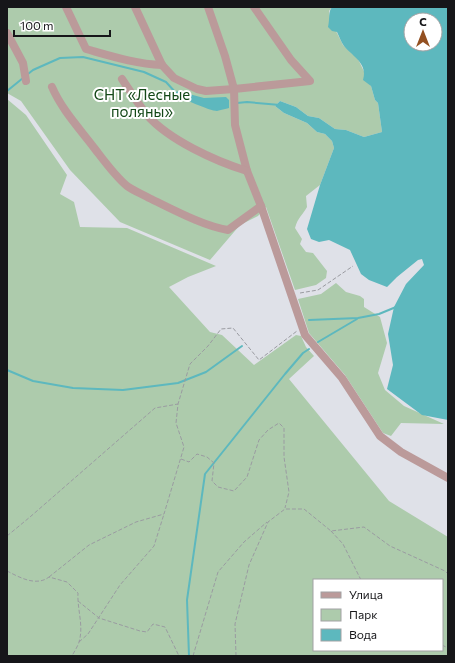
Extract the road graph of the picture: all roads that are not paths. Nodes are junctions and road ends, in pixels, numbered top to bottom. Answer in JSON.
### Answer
{"nodes":[{"id":1,"x":66,"y":7,"type":"edge"},
{"id":2,"x":135,"y":7,"type":"edge"},
{"id":3,"x":208,"y":7,"type":"edge"},
{"id":4,"x":254,"y":7,"type":"edge"},
{"id":5,"x":7,"y":33,"type":"edge"},
{"id":6,"x":162,"y":65,"type":"junction"},
{"id":7,"x":122,"y":79,"type":"dead end"},
{"id":8,"x":26,"y":81,"type":"dead end"},
{"id":9,"x":52,"y":87,"type":"dead end"},
{"id":10,"x":234,"y":89,"type":"junction"},
{"id":11,"x":246,"y":171,"type":"junction"},
{"id":12,"x":261,"y":206,"type":"junction"},
{"id":13,"x":448,"y":478,"type":"edge"}],
"edges":[{"from":1,"to":6,"type":"street"},
{"from":2,"to":6,"type":"street"},
{"from":3,"to":10,"type":"street"},
{"from":4,"to":10,"type":"street"},
{"from":5,"to":8,"type":"street"},
{"from":6,"to":10,"type":"street"},
{"from":7,"to":11,"type":"street"},
{"from":9,"to":12,"type":"street"},
{"from":10,"to":11,"type":"street"},
{"from":11,"to":12,"type":"street"},
{"from":12,"to":13,"type":"street"}]}
